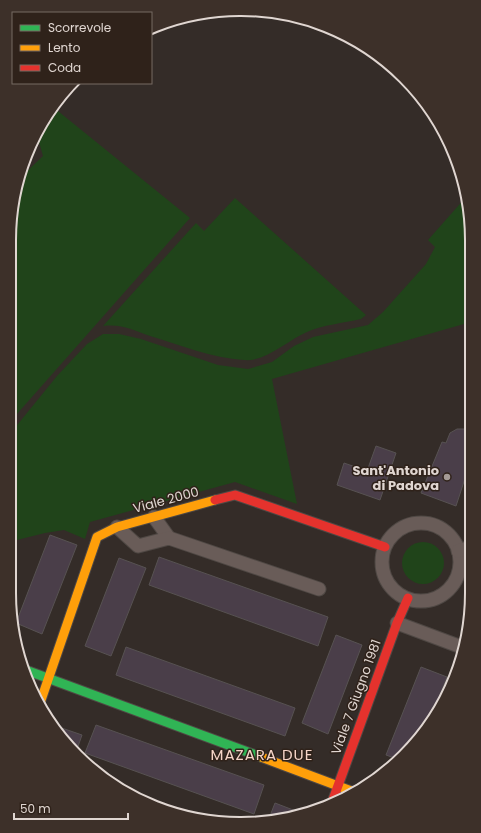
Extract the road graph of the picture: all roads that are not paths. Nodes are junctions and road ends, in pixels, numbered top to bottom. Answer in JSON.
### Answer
{"nodes":[{"id":1,"x":154,"y":517,"type":"junction"},
{"id":2,"x":117,"y":527,"type":"junction"},
{"id":3,"x":169,"y":538,"type":"junction"},
{"id":4,"x":385,"y":547,"type":"junction"},
{"id":5,"x":465,"y":549,"type":"edge"},
{"id":6,"x":458,"y":551,"type":"junction"},
{"id":7,"x":319,"y":589,"type":"dead end"},
{"id":8,"x":408,"y":598,"type":"junction"},
{"id":9,"x":397,"y":623,"type":"junction"},
{"id":10,"x":458,"y":646,"type":"edge"},
{"id":11,"x":31,"y":672,"type":"edge"},
{"id":12,"x":48,"y":680,"type":"junction"},
{"id":13,"x":42,"y":697,"type":"edge"},
{"id":14,"x":338,"y":786,"type":"junction"},
{"id":15,"x":348,"y":790,"type":"edge"},
{"id":16,"x":334,"y":797,"type":"edge"}],
"edges":[{"from":1,"to":2,"type":"street","name":"Viale 2000"},
{"from":1,"to":3,"type":"street"},
{"from":1,"to":4,"type":"street","name":"Viale 2000"},
{"from":2,"to":3,"type":"street"},
{"from":2,"to":12,"type":"street","name":"Viale 2000"},
{"from":3,"to":7,"type":"street"},
{"from":4,"to":6,"type":"street"},
{"from":4,"to":8,"type":"street"},
{"from":5,"to":6,"type":"street"},
{"from":6,"to":8,"type":"street"},
{"from":8,"to":9,"type":"street","name":"Viale 7 Giugno 1981"},
{"from":9,"to":10,"type":"street"},
{"from":9,"to":14,"type":"street","name":"Viale 7 Giugno 1981"},
{"from":11,"to":12,"type":"street"},
{"from":12,"to":13,"type":"street","name":"Viale 2000"},
{"from":12,"to":14,"type":"street"},
{"from":14,"to":15,"type":"street"},
{"from":14,"to":16,"type":"street","name":"Viale 7 Giugno 1981"}]}
